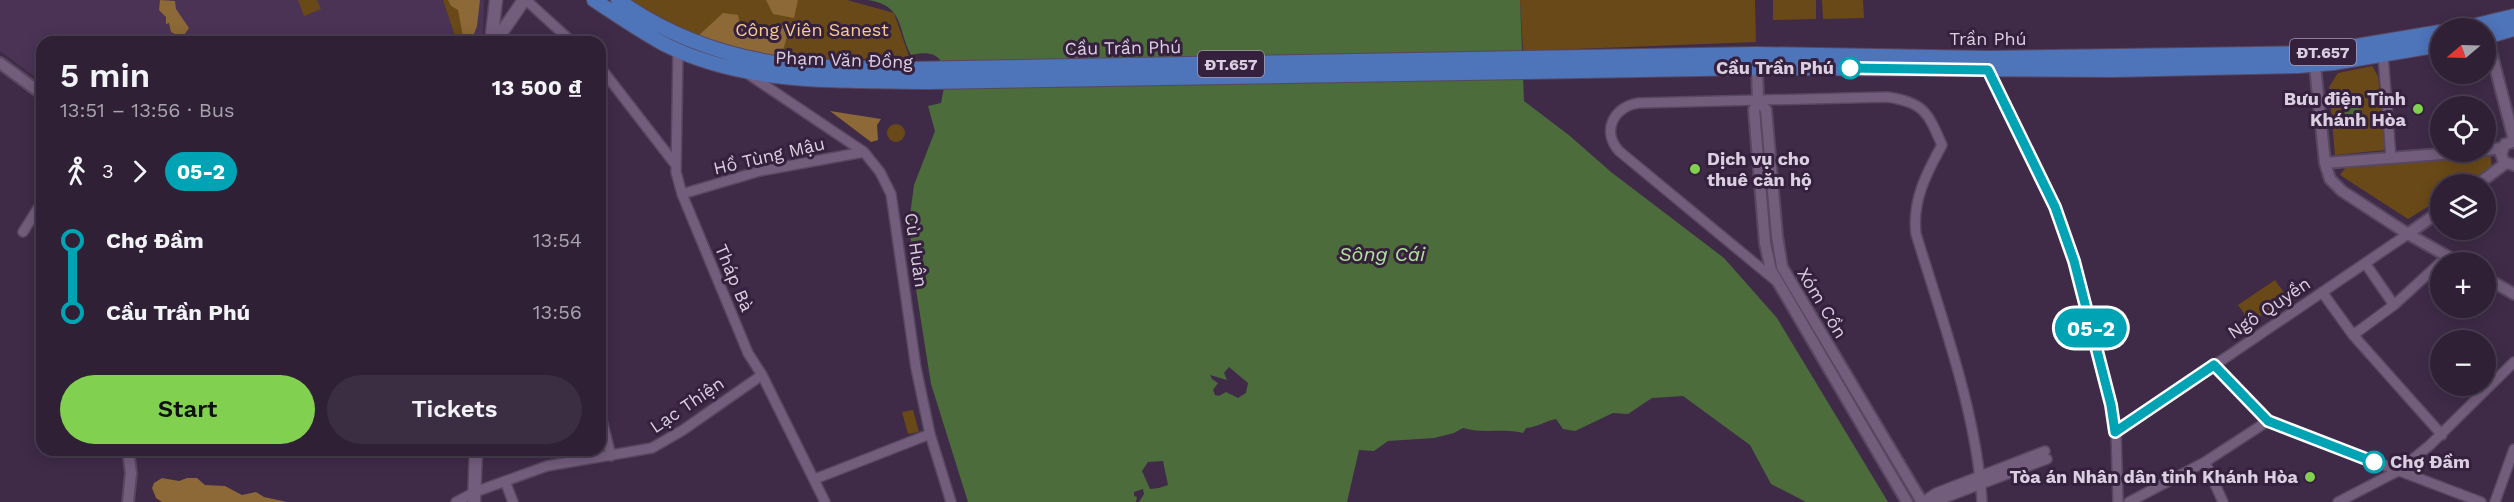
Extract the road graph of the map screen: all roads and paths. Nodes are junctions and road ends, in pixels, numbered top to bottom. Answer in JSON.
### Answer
{"nodes":[{"id":1,"x":496,"y":0,"type":"edge"},
{"id":2,"x":525,"y":0,"type":"edge"},
{"id":3,"x":594,"y":0,"type":"edge"},
{"id":4,"x":618,"y":0,"type":"edge"},
{"id":5,"x":2514,"y":16,"type":"edge"},
{"id":6,"x":2496,"y":26,"type":"edge"},
{"id":7,"x":2514,"y":29,"type":"edge"},
{"id":8,"x":2496,"y":31,"type":"edge"},
{"id":9,"x":2430,"y":34,"type":"edge"},
{"id":10,"x":493,"y":36,"type":"edge"},
{"id":11,"x":498,"y":36,"type":"edge"},
{"id":12,"x":565,"y":36,"type":"edge"},
{"id":13,"x":2430,"y":47,"type":"edge"},
{"id":14,"x":678,"y":50,"type":"junction"},
{"id":15,"x":2383,"y":55,"type":"junction"},
{"id":16,"x":2314,"y":59,"type":"junction"},
{"id":17,"x":1757,"y":61,"type":"junction"},
{"id":18,"x":0,"y":63,"type":"edge"},
{"id":19,"x":1988,"y":64,"type":"junction"},
{"id":20,"x":1533,"y":65,"type":"joint"},
{"id":21,"x":743,"y":71,"type":"junction"},
{"id":22,"x":2496,"y":73,"type":"edge"},
{"id":23,"x":606,"y":75,"type":"edge"},
{"id":24,"x":930,"y":76,"type":"junction"},
{"id":25,"x":785,"y":78,"type":"junction"},
{"id":26,"x":36,"y":90,"type":"edge"},
{"id":27,"x":783,"y":97,"type":"junction"},
{"id":28,"x":1758,"y":100,"type":"junction"},
{"id":29,"x":2514,"y":141,"type":"edge"},
{"id":30,"x":2502,"y":148,"type":"junction"},
{"id":31,"x":2496,"y":149,"type":"edge"},
{"id":32,"x":864,"y":152,"type":"junction"},
{"id":33,"x":2430,"y":155,"type":"edge"},
{"id":34,"x":2391,"y":158,"type":"junction"},
{"id":35,"x":2325,"y":163,"type":"junction"},
{"id":36,"x":675,"y":164,"type":"junction"},
{"id":37,"x":2510,"y":164,"type":"edge"},
{"id":38,"x":2494,"y":174,"type":"edge"},
{"id":39,"x":682,"y":194,"type":"junction"},
{"id":40,"x":36,"y":211,"type":"edge"},
{"id":41,"x":2430,"y":218,"type":"edge"},
{"id":42,"x":23,"y":232,"type":"dead end"},
{"id":43,"x":2408,"y":234,"type":"junction"},
{"id":44,"x":2431,"y":252,"type":"edge"},
{"id":45,"x":2366,"y":263,"type":"junction"},
{"id":46,"x":2430,"y":273,"type":"edge"},
{"id":47,"x":1780,"y":277,"type":"junction"},
{"id":48,"x":2496,"y":284,"type":"edge"},
{"id":49,"x":2322,"y":292,"type":"junction"},
{"id":50,"x":2514,"y":294,"type":"edge"},
{"id":51,"x":2394,"y":305,"type":"junction"},
{"id":52,"x":2353,"y":334,"type":"junction"},
{"id":53,"x":2514,"y":363,"type":"edge"},
{"id":54,"x":2214,"y":365,"type":"junction"},
{"id":55,"x":762,"y":375,"type":"junction"},
{"id":56,"x":2268,"y":421,"type":"junction"},
{"id":57,"x":2115,"y":432,"type":"junction"},
{"id":58,"x":930,"y":434,"type":"junction"},
{"id":59,"x":2442,"y":435,"type":"junction"},
{"id":60,"x":606,"y":438,"type":"edge"},
{"id":61,"x":2514,"y":449,"type":"edge"},
{"id":62,"x":2046,"y":455,"type":"dead end"},
{"id":63,"x":129,"y":456,"type":"edge"},
{"id":64,"x":476,"y":456,"type":"edge"},
{"id":65,"x":610,"y":456,"type":"junction"},
{"id":66,"x":2205,"y":462,"type":"junction"},
{"id":67,"x":2397,"y":471,"type":"junction"},
{"id":68,"x":815,"y":479,"type":"junction"},
{"id":69,"x":1980,"y":479,"type":"junction"},
{"id":70,"x":505,"y":481,"type":"junction"},
{"id":71,"x":474,"y":497,"type":"edge"},
{"id":72,"x":2454,"y":497,"type":"edge"},
{"id":73,"x":128,"y":502,"type":"edge"},
{"id":74,"x":456,"y":502,"type":"edge"},
{"id":75,"x":513,"y":502,"type":"edge"},
{"id":76,"x":825,"y":502,"type":"edge"},
{"id":77,"x":951,"y":502,"type":"edge"},
{"id":78,"x":1907,"y":502,"type":"edge"},
{"id":79,"x":1923,"y":502,"type":"edge"},
{"id":80,"x":1982,"y":502,"type":"edge"},
{"id":81,"x":2118,"y":502,"type":"edge"},
{"id":82,"x":2129,"y":502,"type":"edge"},
{"id":83,"x":2223,"y":502,"type":"edge"},
{"id":84,"x":2338,"y":502,"type":"edge"},
{"id":85,"x":2481,"y":502,"type":"edge"},
{"id":86,"x":2495,"y":502,"type":"edge"}],
"edges":[{"from":1,"to":10,"type":"main road"},
{"from":2,"to":11,"type":"main road"},
{"from":2,"to":12,"type":"street"},
{"from":3,"to":14,"type":"main road","name":"Phạm Văn Đồng","number":"ĐT.657"},
{"from":4,"to":24,"type":"main road","name":"Phạm Văn Đồng","number":"ĐT.657"},
{"from":5,"to":6,"type":"main road"},
{"from":7,"to":8,"type":"main road"},
{"from":9,"to":16,"type":"main road","name":"Trần Phú","number":"ĐT.657"},
{"from":13,"to":15,"type":"main road","name":"Trần Phú","number":"ĐT.657"},
{"from":14,"to":21,"type":"main road","name":"Phạm Văn Đồng","number":"ĐT.657"},
{"from":14,"to":36,"type":"street","name":"Tháp Bà"},
{"from":15,"to":16,"type":"main road","name":"Trần Phú","number":"ĐT.657"},
{"from":15,"to":34,"type":"street"},
{"from":16,"to":19,"type":"main road","name":"Trần Phú","number":"ĐT.657"},
{"from":16,"to":35,"type":"street"},
{"from":17,"to":19,"type":"main road","name":"Trần Phú","number":"ĐT.657"},
{"from":17,"to":20,"type":"main road","name":"Trần Phú","number":"ĐT.657"},
{"from":17,"to":28,"type":"street","name":"Xóm Cồn"},
{"from":18,"to":26,"type":"street"},
{"from":19,"to":57,"type":"street"},
{"from":20,"to":24,"type":"main road","name":"Cầu Trần Phú","number":"ĐT.657"},
{"from":21,"to":25,"type":"main road","name":"Phạm Văn Đồng","number":"ĐT.657"},
{"from":21,"to":27,"type":"street","name":"Cù Huân"},
{"from":22,"to":29,"type":"street"},
{"from":23,"to":36,"type":"street"},
{"from":24,"to":25,"type":"main road","name":"Phạm Văn Đồng","number":"ĐT.657"},
{"from":25,"to":27,"type":"street"},
{"from":27,"to":32,"type":"street","name":"Cù Huân"},
{"from":28,"to":47,"type":"street","name":"Xóm Cồn"},
{"from":28,"to":47,"type":"street"},
{"from":28,"to":69,"type":"street"},
{"from":29,"to":30,"type":"street"},
{"from":30,"to":31,"type":"street"},
{"from":30,"to":37,"type":"street"},
{"from":32,"to":39,"type":"street","name":"Hồ Tùng Mậu"},
{"from":32,"to":58,"type":"street","name":"Cù Huân"},
{"from":33,"to":34,"type":"street"},
{"from":34,"to":35,"type":"street"},
{"from":35,"to":43,"type":"street"},
{"from":36,"to":39,"type":"street","name":"Tháp Bà"},
{"from":37,"to":38,"type":"street"},
{"from":39,"to":55,"type":"street","name":"Tháp Bà"},
{"from":40,"to":42,"type":"street"},
{"from":41,"to":43,"type":"street","name":"Ngô Quyền"},
{"from":43,"to":44,"type":"street"},
{"from":43,"to":45,"type":"street","name":"Ngô Quyền"},
{"from":45,"to":49,"type":"street","name":"Ngô Quyền"},
{"from":45,"to":51,"type":"street"},
{"from":46,"to":51,"type":"street"},
{"from":47,"to":78,"type":"street","name":"Xóm Cồn"},
{"from":47,"to":79,"type":"street","name":"Xóm Cồn"},
{"from":48,"to":50,"type":"street"},
{"from":49,"to":52,"type":"street"},
{"from":49,"to":54,"type":"street","name":"Ngô Quyền"},
{"from":51,"to":52,"type":"street"},
{"from":52,"to":59,"type":"street"},
{"from":53,"to":59,"type":"street"},
{"from":54,"to":56,"type":"street"},
{"from":54,"to":57,"type":"street","name":"Ngô Quyền"},
{"from":55,"to":65,"type":"street","name":"Lạc Thiện"},
{"from":55,"to":68,"type":"street","name":"Tháp Bà"},
{"from":56,"to":66,"type":"street"},
{"from":56,"to":67,"type":"street"},
{"from":57,"to":81,"type":"street"},
{"from":58,"to":68,"type":"street"},
{"from":58,"to":77,"type":"street","name":"Cù Huân"},
{"from":59,"to":67,"type":"street"},
{"from":60,"to":65,"type":"street"},
{"from":61,"to":86,"type":"street"},
{"from":62,"to":69,"type":"street"},
{"from":63,"to":73,"type":"street"},
{"from":64,"to":71,"type":"main road"},
{"from":65,"to":70,"type":"street","name":"Lạc Thiện"},
{"from":66,"to":82,"type":"street"},
{"from":66,"to":83,"type":"street"},
{"from":67,"to":72,"type":"street"},
{"from":67,"to":84,"type":"street"},
{"from":68,"to":76,"type":"street","name":"Tháp Bà"},
{"from":69,"to":79,"type":"street"},
{"from":69,"to":80,"type":"street"},
{"from":70,"to":71,"type":"street","name":"Lạc Thiện"},
{"from":70,"to":75,"type":"street"},
{"from":71,"to":74,"type":"street","name":"Lạc Thiện"},
{"from":72,"to":85,"type":"street"}]}
